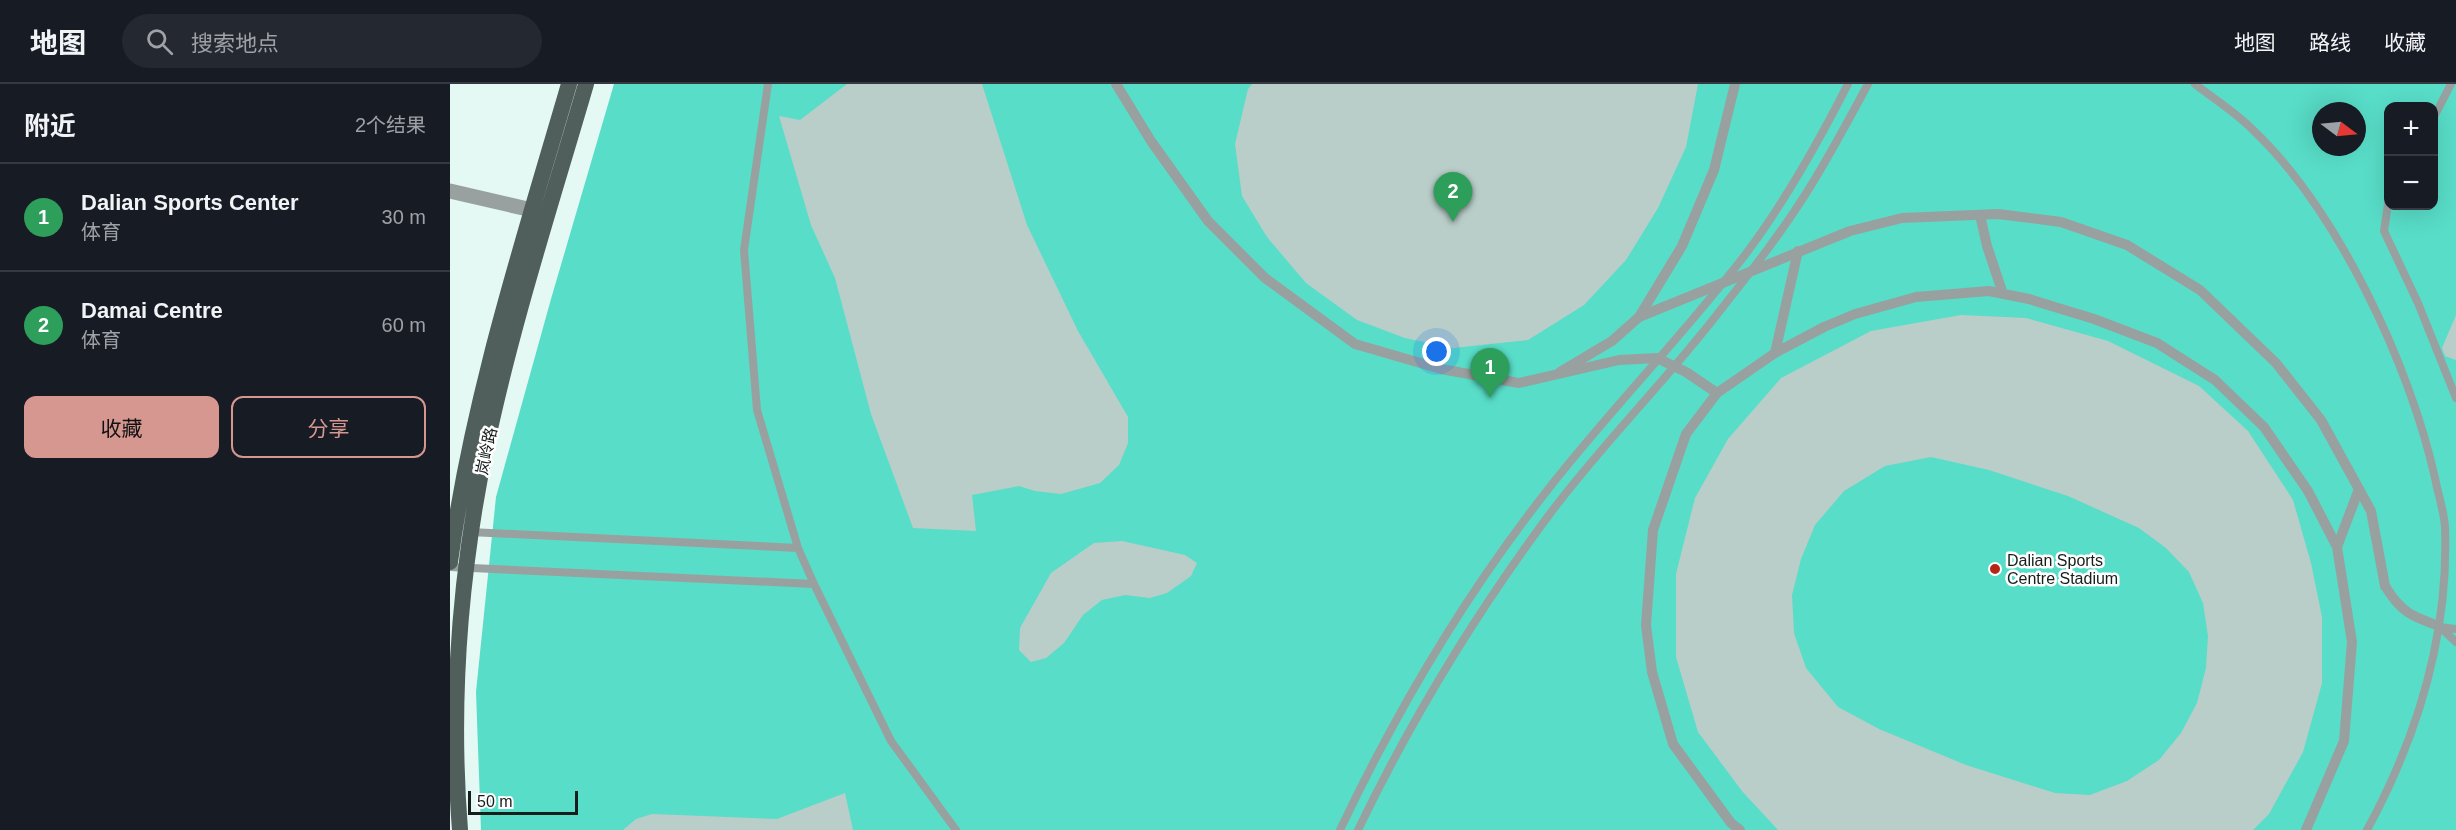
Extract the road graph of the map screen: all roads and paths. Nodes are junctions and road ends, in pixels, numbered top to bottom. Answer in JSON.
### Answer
{"nodes":[{"id":1,"x":568,"y":84,"type":"edge"},
{"id":2,"x":586,"y":84,"type":"edge"},
{"id":3,"x":768,"y":84,"type":"edge"},
{"id":4,"x":1116,"y":84,"type":"edge"},
{"id":5,"x":1735,"y":84,"type":"edge"},
{"id":6,"x":1848,"y":84,"type":"edge"},
{"id":7,"x":1868,"y":84,"type":"edge"},
{"id":8,"x":2195,"y":84,"type":"edge"},
{"id":9,"x":2451,"y":84,"type":"edge"},
{"id":10,"x":2438,"y":108,"type":"edge"},
{"id":11,"x":450,"y":191,"type":"edge"},
{"id":12,"x":532,"y":210,"type":"junction"},
{"id":13,"x":2387,"y":210,"type":"edge"},
{"id":14,"x":1980,"y":215,"type":"junction"},
{"id":15,"x":1798,"y":251,"type":"junction"},
{"id":16,"x":2002,"y":294,"type":"junction"},
{"id":17,"x":1639,"y":317,"type":"junction"},
{"id":18,"x":1775,"y":353,"type":"junction"},
{"id":19,"x":1559,"y":372,"type":"junction"},
{"id":20,"x":1718,"y":393,"type":"junction"},
{"id":21,"x":2456,"y":398,"type":"edge"},
{"id":22,"x":2360,"y":489,"type":"junction"},
{"id":23,"x":454,"y":532,"type":"junction"},
{"id":24,"x":472,"y":532,"type":"junction"},
{"id":25,"x":2337,"y":547,"type":"junction"},
{"id":26,"x":798,"y":548,"type":"junction"},
{"id":27,"x":450,"y":562,"type":"edge"},
{"id":28,"x":458,"y":568,"type":"edge"},
{"id":29,"x":814,"y":584,"type":"junction"},
{"id":30,"x":2439,"y":626,"type":"junction"},
{"id":31,"x":2456,"y":629,"type":"edge"},
{"id":32,"x":2456,"y":642,"type":"edge"},
{"id":33,"x":460,"y":830,"type":"edge"},
{"id":34,"x":956,"y":830,"type":"edge"},
{"id":35,"x":1340,"y":830,"type":"edge"},
{"id":36,"x":1358,"y":830,"type":"edge"},
{"id":37,"x":1740,"y":830,"type":"edge"},
{"id":38,"x":2306,"y":830,"type":"edge"},
{"id":39,"x":2367,"y":830,"type":"edge"}],
"edges":[{"from":1,"to":12,"type":"main road","name":"岚岭路"},
{"from":2,"to":24,"type":"main road","name":"岚岭路"},
{"from":3,"to":26,"type":"lane"},
{"from":4,"to":19,"type":"street","bridge":true},
{"from":5,"to":17,"type":"street"},
{"from":6,"to":35,"type":"lane"},
{"from":7,"to":36,"type":"lane"},
{"from":8,"to":30,"type":"lane"},
{"from":9,"to":10,"type":"lane"},
{"from":11,"to":12,"type":"street"},
{"from":12,"to":23,"type":"main road","name":"岚岭路"},
{"from":13,"to":21,"type":"lane"},
{"from":14,"to":15,"type":"street","bridge":true},
{"from":14,"to":16,"type":"street"},
{"from":14,"to":22,"type":"street","bridge":true},
{"from":15,"to":17,"type":"street","bridge":true},
{"from":15,"to":18,"type":"street"},
{"from":16,"to":18,"type":"street"},
{"from":16,"to":25,"type":"street"},
{"from":17,"to":19,"type":"street"},
{"from":18,"to":20,"type":"street"},
{"from":19,"to":20,"type":"street","bridge":true},
{"from":20,"to":37,"type":"street"},
{"from":22,"to":25,"type":"street"},
{"from":22,"to":30,"type":"street","bridge":true},
{"from":23,"to":24,"type":"lane"},
{"from":23,"to":27,"type":"main road","name":"岚岭路"},
{"from":24,"to":26,"type":"lane"},
{"from":24,"to":28,"type":"main road","name":"岚岭路"},
{"from":25,"to":38,"type":"street"},
{"from":26,"to":29,"type":"lane"},
{"from":28,"to":29,"type":"lane"},
{"from":28,"to":33,"type":"main road","name":"岚岭路"},
{"from":29,"to":34,"type":"lane"},
{"from":30,"to":31,"type":"lane"},
{"from":30,"to":32,"type":"lane"},
{"from":30,"to":39,"type":"lane"}]}
